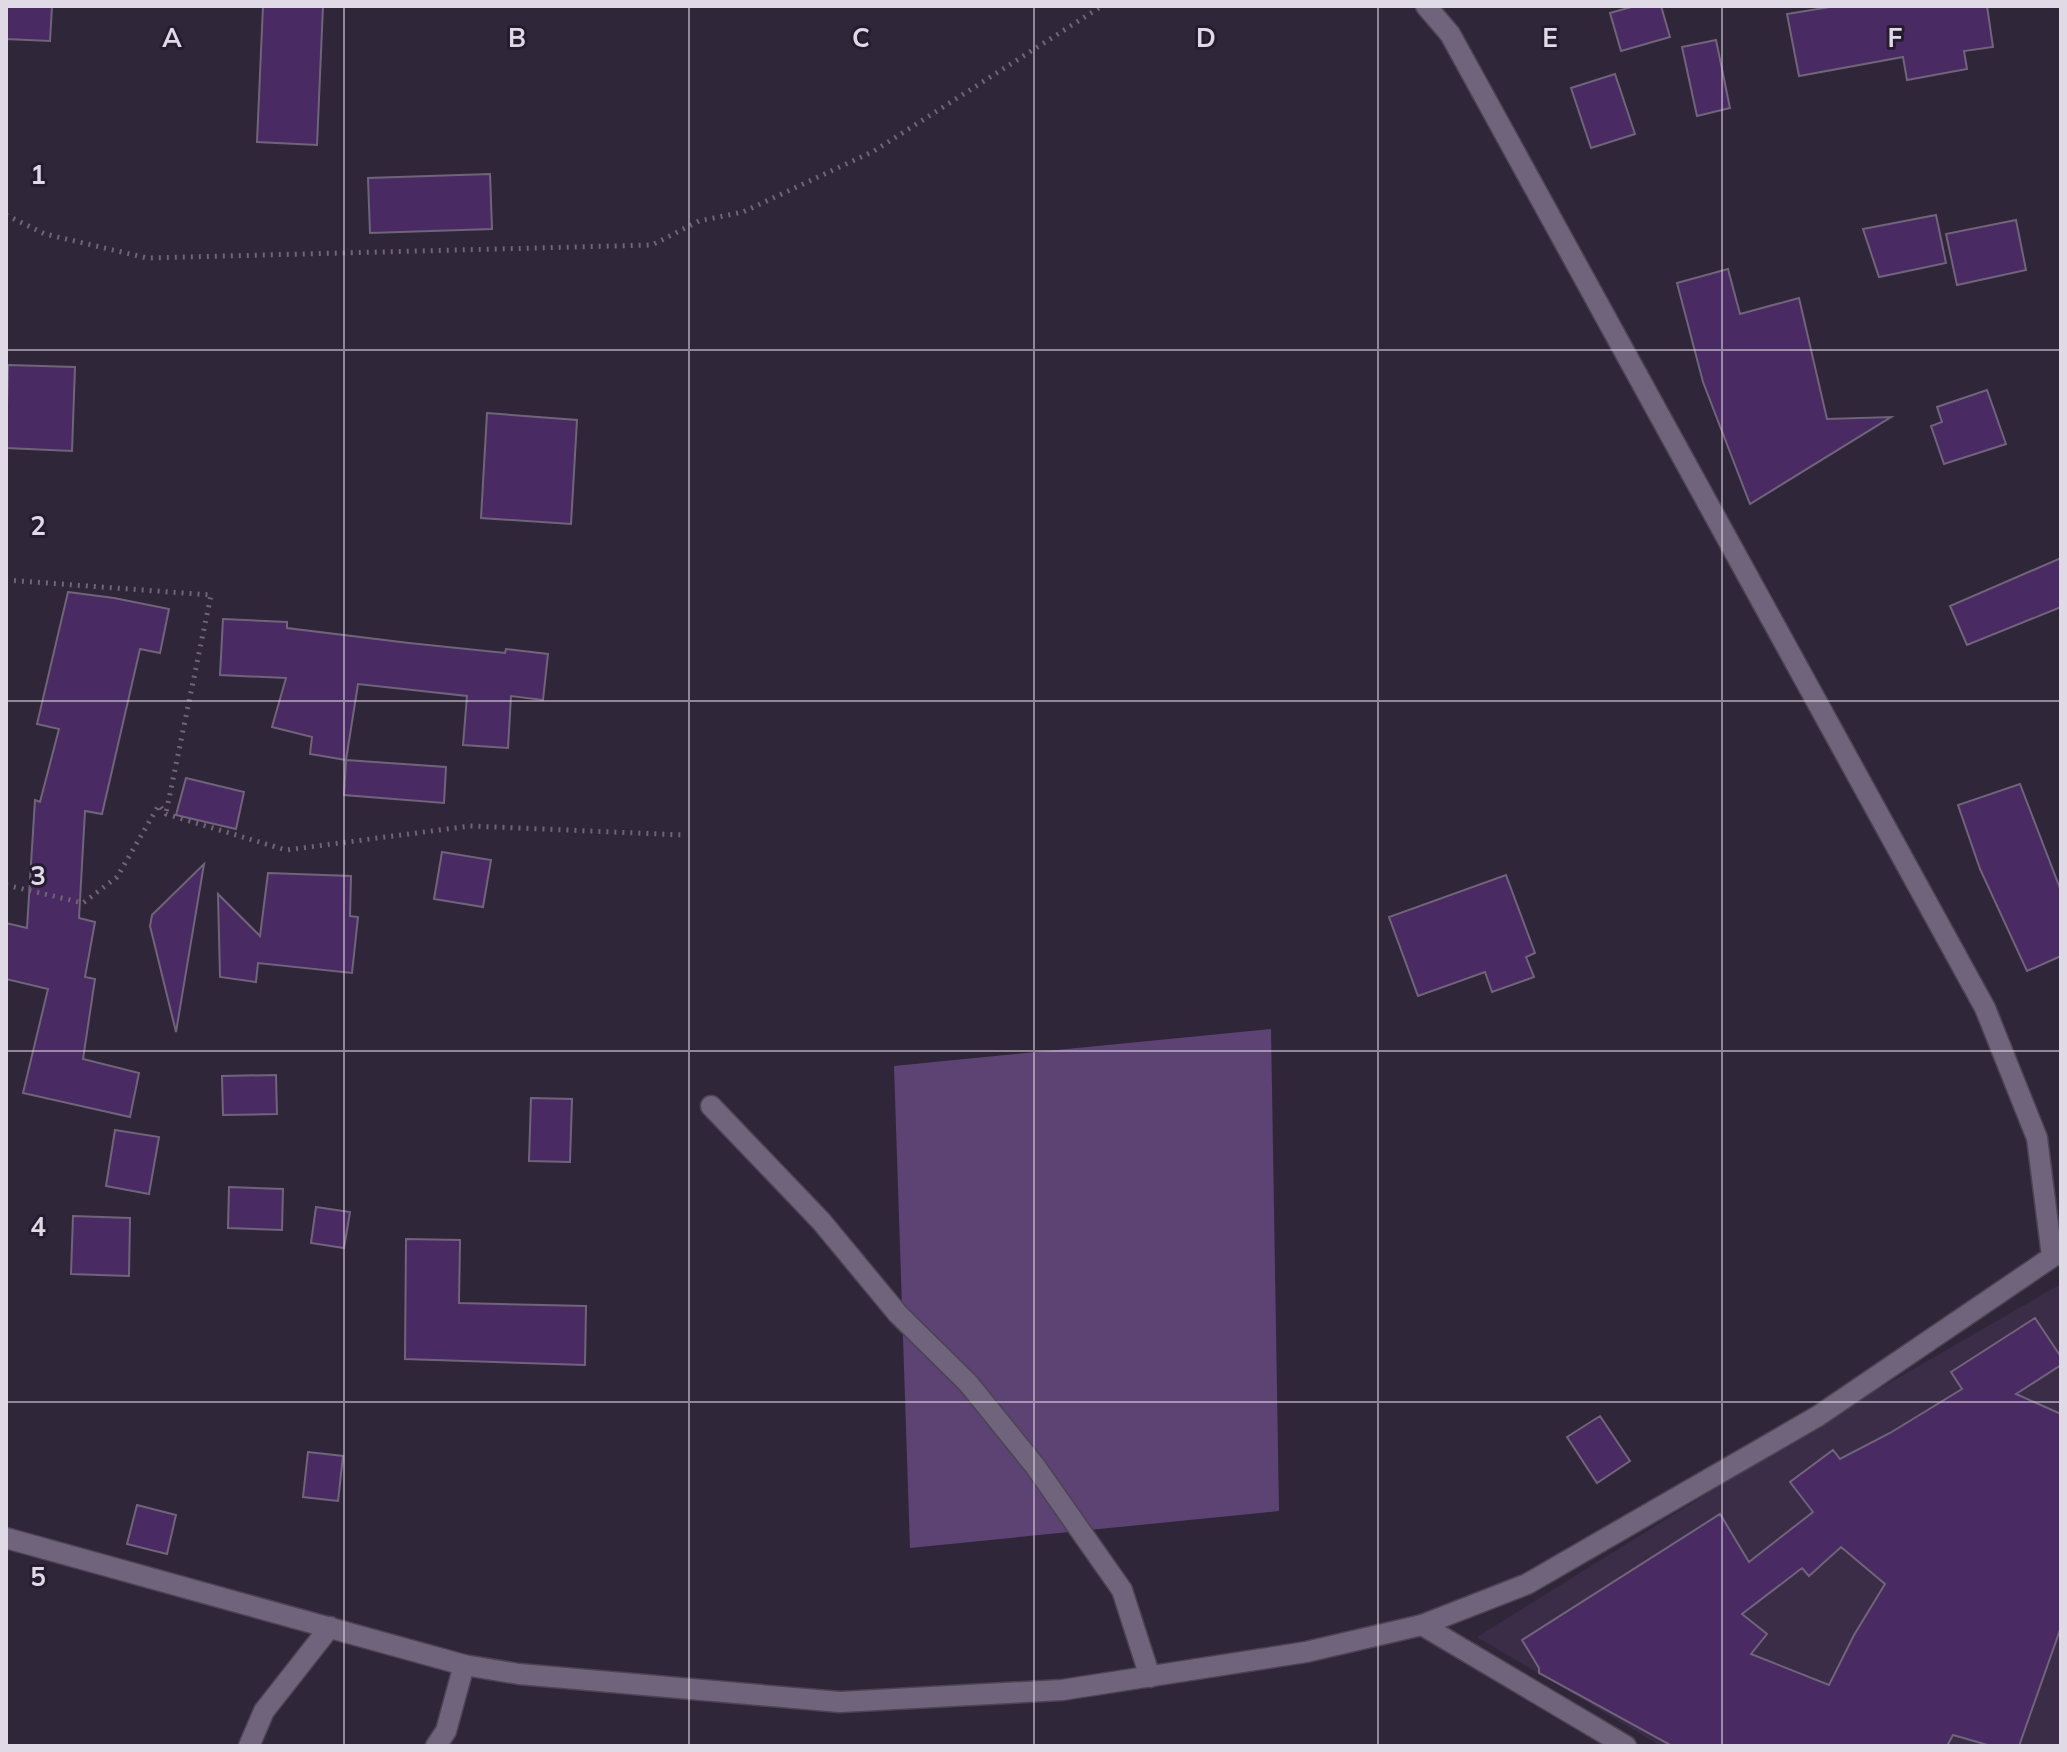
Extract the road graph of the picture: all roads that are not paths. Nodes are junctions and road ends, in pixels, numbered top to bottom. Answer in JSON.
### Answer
{"nodes":[{"id":1,"x":1426,"y":6,"type":"edge"},
{"id":2,"x":711,"y":1106,"type":"dead end"},
{"id":3,"x":2056,"y":1253,"type":"edge"},
{"id":4,"x":6,"y":1538,"type":"edge"},
{"id":5,"x":1422,"y":1625,"type":"junction"},
{"id":6,"x":330,"y":1627,"type":"junction"},
{"id":7,"x":464,"y":1665,"type":"junction"},
{"id":8,"x":1150,"y":1677,"type":"junction"},
{"id":9,"x":249,"y":1746,"type":"edge"},
{"id":10,"x":436,"y":1746,"type":"edge"},
{"id":11,"x":1626,"y":1746,"type":"edge"}],
"edges":[{"from":1,"to":3,"type":"street"},
{"from":2,"to":8,"type":"street"},
{"from":3,"to":5,"type":"street"},
{"from":4,"to":6,"type":"street"},
{"from":5,"to":8,"type":"street"},
{"from":5,"to":11,"type":"street"},
{"from":6,"to":7,"type":"street"},
{"from":6,"to":9,"type":"street"},
{"from":7,"to":8,"type":"street"},
{"from":7,"to":10,"type":"street"}]}
